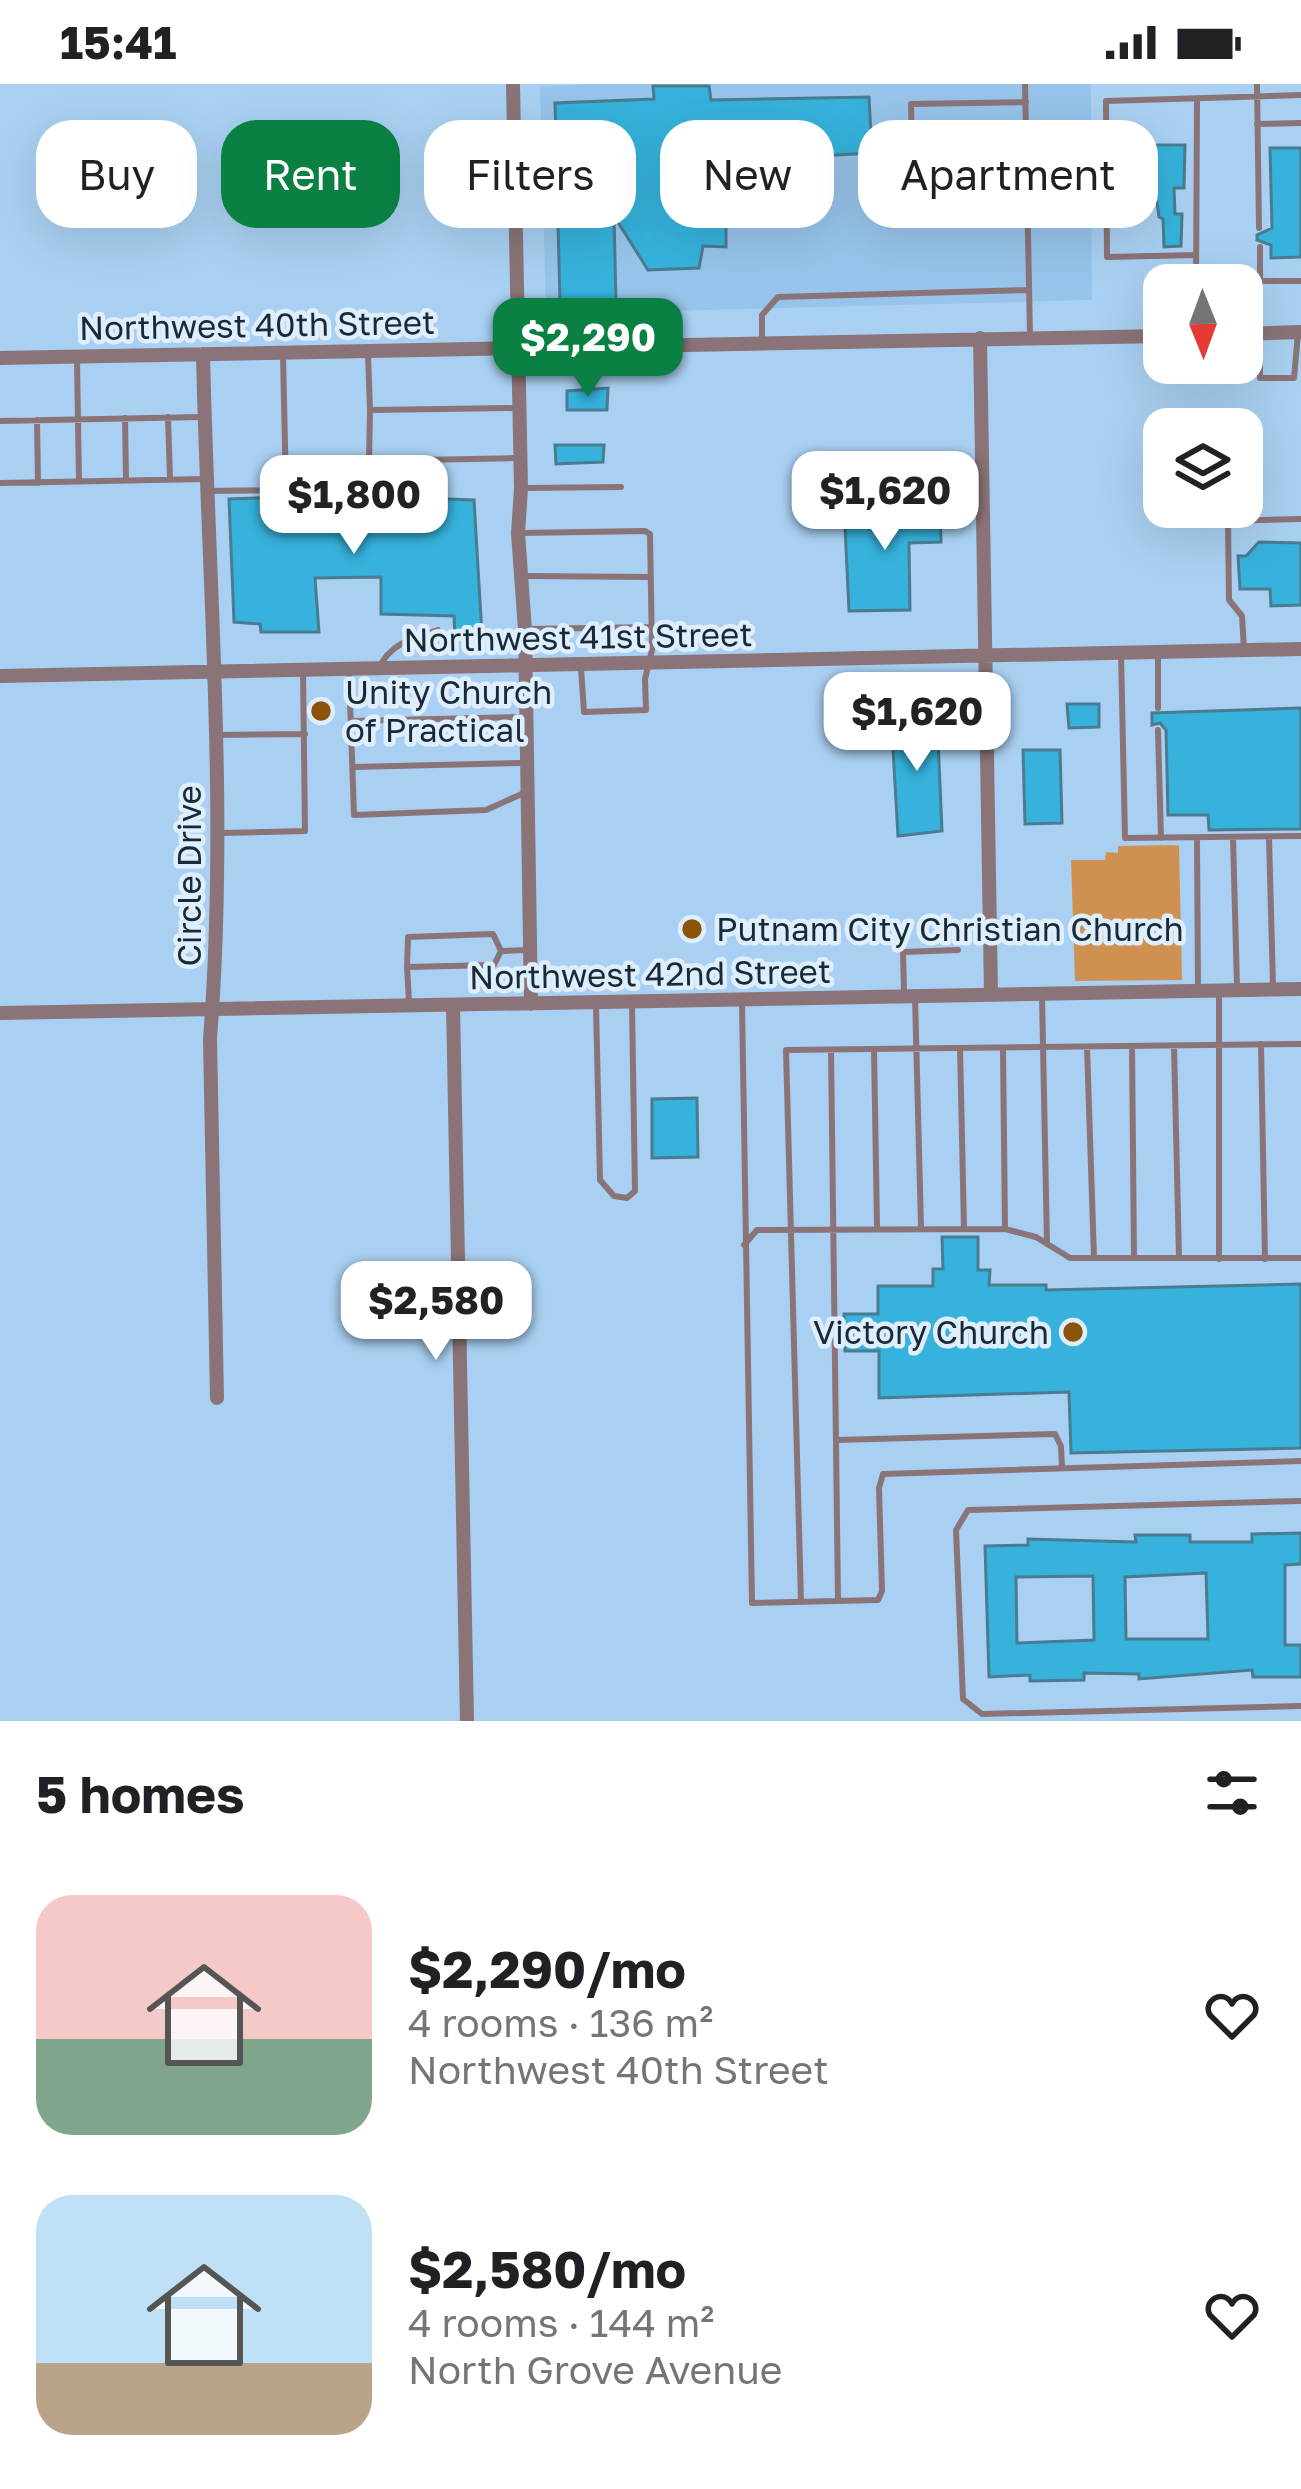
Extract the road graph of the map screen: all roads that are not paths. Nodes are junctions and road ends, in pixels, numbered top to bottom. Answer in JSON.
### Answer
{"nodes":[{"id":1,"x":513,"y":84,"type":"edge"},
{"id":2,"x":1025,"y":84,"type":"edge"},
{"id":3,"x":1257,"y":84,"type":"edge"},
{"id":4,"x":1301,"y":95,"type":"edge"},
{"id":5,"x":1257,"y":96,"type":"junction"},
{"id":6,"x":1197,"y":100,"type":"junction"},
{"id":7,"x":1026,"y":102,"type":"junction"},
{"id":8,"x":911,"y":120,"type":"edge"},
{"id":9,"x":1026,"y":120,"type":"edge"},
{"id":10,"x":1257,"y":124,"type":"junction"},
{"id":11,"x":1301,"y":124,"type":"edge"},
{"id":12,"x":1028,"y":228,"type":"edge"},
{"id":13,"x":1259,"y":228,"type":"dead end"},
{"id":14,"x":1260,"y":247,"type":"dead end"},
{"id":15,"x":1196,"y":255,"type":"junction"},
{"id":16,"x":1196,"y":264,"type":"edge"},
{"id":17,"x":1260,"y":264,"type":"edge"},
{"id":18,"x":1301,"y":280,"type":"edge"},
{"id":19,"x":1263,"y":281,"type":"edge"},
{"id":20,"x":1029,"y":290,"type":"junction"},
{"id":21,"x":1299,"y":332,"type":"edge"},
{"id":22,"x":1263,"y":334,"type":"edge"},
{"id":23,"x":1143,"y":336,"type":"edge"},
{"id":24,"x":980,"y":338,"type":"junction"},
{"id":25,"x":1030,"y":339,"type":"junction"},
{"id":26,"x":762,"y":342,"type":"junction"},
{"id":27,"x":518,"y":346,"type":"junction"},
{"id":28,"x":368,"y":350,"type":"junction"},
{"id":29,"x":284,"y":352,"type":"junction"},
{"id":30,"x":203,"y":354,"type":"junction"},
{"id":31,"x":77,"y":356,"type":"junction"},
{"id":32,"x":0,"y":358,"type":"edge"},
{"id":33,"x":1263,"y":376,"type":"edge"},
{"id":34,"x":519,"y":408,"type":"junction"},
{"id":35,"x":370,"y":410,"type":"junction"},
{"id":36,"x":205,"y":417,"type":"junction"},
{"id":37,"x":125,"y":418,"type":"junction"},
{"id":38,"x":168,"y":418,"type":"junction"},
{"id":39,"x":76,"y":419,"type":"junction"},
{"id":40,"x":37,"y":420,"type":"junction"},
{"id":41,"x":0,"y":421,"type":"edge"},
{"id":42,"x":520,"y":458,"type":"junction"},
{"id":43,"x":170,"y":479,"type":"junction"},
{"id":44,"x":126,"y":480,"type":"junction"},
{"id":45,"x":79,"y":482,"type":"junction"},
{"id":46,"x":0,"y":483,"type":"edge"},
{"id":47,"x":38,"y":483,"type":"junction"},
{"id":48,"x":206,"y":485,"type":"junction"},
{"id":49,"x":621,"y":487,"type":"dead end"},
{"id":50,"x":521,"y":488,"type":"junction"},
{"id":51,"x":1301,"y":519,"type":"edge"},
{"id":52,"x":518,"y":533,"type":"junction"},
{"id":53,"x":523,"y":576,"type":"junction"},
{"id":54,"x":651,"y":577,"type":"junction"},
{"id":55,"x":652,"y":626,"type":"junction"},
{"id":56,"x":525,"y":629,"type":"junction"},
{"id":57,"x":438,"y":630,"type":"dead end"},
{"id":58,"x":1301,"y":650,"type":"edge"},
{"id":59,"x":1244,"y":651,"type":"junction"},
{"id":60,"x":1158,"y":652,"type":"junction"},
{"id":61,"x":1121,"y":653,"type":"junction"},
{"id":62,"x":984,"y":656,"type":"junction"},
{"id":63,"x":649,"y":662,"type":"junction"},
{"id":64,"x":581,"y":664,"type":"junction"},
{"id":65,"x":525,"y":666,"type":"junction"},
{"id":66,"x":303,"y":668,"type":"junction"},
{"id":67,"x":379,"y":669,"type":"junction"},
{"id":68,"x":349,"y":670,"type":"junction"},
{"id":69,"x":216,"y":671,"type":"junction"},
{"id":70,"x":0,"y":676,"type":"edge"},
{"id":71,"x":1158,"y":708,"type":"dead end"},
{"id":72,"x":526,"y":717,"type":"junction"},
{"id":73,"x":351,"y":721,"type":"junction"},
{"id":74,"x":1158,"y":730,"type":"dead end"},
{"id":75,"x":305,"y":734,"type":"junction"},
{"id":76,"x":217,"y":735,"type":"junction"},
{"id":77,"x":527,"y":763,"type":"junction"},
{"id":78,"x":352,"y":767,"type":"junction"},
{"id":79,"x":528,"y":791,"type":"junction"},
{"id":80,"x":218,"y":833,"type":"junction"},
{"id":81,"x":1301,"y":836,"type":"edge"},
{"id":82,"x":1269,"y":837,"type":"junction"},
{"id":83,"x":1161,"y":838,"type":"junction"},
{"id":84,"x":1197,"y":838,"type":"junction"},
{"id":85,"x":1233,"y":838,"type":"junction"},
{"id":86,"x":530,"y":950,"type":"junction"},
{"id":87,"x":958,"y":950,"type":"dead end"},
{"id":88,"x":501,"y":951,"type":"junction"},
{"id":89,"x":407,"y":968,"type":"junction"},
{"id":90,"x":1301,"y":989,"type":"edge"},
{"id":91,"x":1198,"y":990,"type":"junction"},
{"id":92,"x":1219,"y":990,"type":"junction"},
{"id":93,"x":1237,"y":990,"type":"junction"},
{"id":94,"x":1273,"y":990,"type":"junction"},
{"id":95,"x":1042,"y":992,"type":"junction"},
{"id":96,"x":991,"y":994,"type":"junction"},
{"id":97,"x":909,"y":996,"type":"junction"},
{"id":98,"x":742,"y":1000,"type":"junction"},
{"id":99,"x":632,"y":1001,"type":"junction"},
{"id":100,"x":596,"y":1002,"type":"junction"},
{"id":101,"x":531,"y":1004,"type":"junction"},
{"id":102,"x":410,"y":1005,"type":"junction"},
{"id":103,"x":453,"y":1005,"type":"junction"},
{"id":104,"x":212,"y":1009,"type":"junction"},
{"id":105,"x":0,"y":1013,"type":"edge"},
{"id":106,"x":1261,"y":1044,"type":"junction"},
{"id":107,"x":1301,"y":1044,"type":"edge"},
{"id":108,"x":1220,"y":1045,"type":"junction"},
{"id":109,"x":1132,"y":1046,"type":"junction"},
{"id":110,"x":1174,"y":1046,"type":"junction"},
{"id":111,"x":1045,"y":1047,"type":"junction"},
{"id":112,"x":1087,"y":1047,"type":"junction"},
{"id":113,"x":960,"y":1048,"type":"junction"},
{"id":114,"x":1003,"y":1048,"type":"junction"},
{"id":115,"x":874,"y":1049,"type":"junction"},
{"id":116,"x":916,"y":1049,"type":"junction"},
{"id":117,"x":831,"y":1050,"type":"junction"},
{"id":118,"x":878,"y":1227,"type":"junction"},
{"id":119,"x":921,"y":1227,"type":"junction"},
{"id":120,"x":835,"y":1228,"type":"junction"},
{"id":121,"x":964,"y":1228,"type":"junction"},
{"id":122,"x":789,"y":1229,"type":"junction"},
{"id":123,"x":1005,"y":1229,"type":"junction"},
{"id":124,"x":1047,"y":1244,"type":"junction"},
{"id":125,"x":744,"y":1245,"type":"junction"},
{"id":126,"x":1094,"y":1258,"type":"junction"},
{"id":127,"x":1133,"y":1258,"type":"junction"},
{"id":128,"x":1179,"y":1258,"type":"junction"},
{"id":129,"x":1220,"y":1258,"type":"junction"},
{"id":130,"x":1301,"y":1258,"type":"edge"},
{"id":131,"x":1265,"y":1259,"type":"junction"},
{"id":132,"x":217,"y":1398,"type":"dead end"},
{"id":133,"x":837,"y":1440,"type":"junction"},
{"id":134,"x":1301,"y":1461,"type":"edge"},
{"id":135,"x":1063,"y":1468,"type":"junction"},
{"id":136,"x":1301,"y":1502,"type":"edge"},
{"id":137,"x":838,"y":1601,"type":"junction"},
{"id":138,"x":801,"y":1602,"type":"junction"},
{"id":139,"x":1301,"y":1706,"type":"edge"},
{"id":140,"x":467,"y":1721,"type":"edge"}],
"edges":[{"from":1,"to":27,"type":"street"},
{"from":2,"to":7,"type":"lane"},
{"from":3,"to":5,"type":"lane"},
{"from":4,"to":5,"type":"lane"},
{"from":5,"to":6,"type":"lane"},
{"from":5,"to":10,"type":"lane"},
{"from":6,"to":15,"type":"lane"},
{"from":6,"to":15,"type":"lane"},
{"from":7,"to":8,"type":"lane"},
{"from":7,"to":9,"type":"lane"},
{"from":10,"to":11,"type":"lane"},
{"from":10,"to":13,"type":"lane"},
{"from":12,"to":20,"type":"lane"},
{"from":14,"to":17,"type":"lane"},
{"from":15,"to":16,"type":"lane"},
{"from":18,"to":19,"type":"lane"},
{"from":20,"to":25,"type":"lane"},
{"from":20,"to":26,"type":"lane"},
{"from":21,"to":22,"type":"street"},
{"from":21,"to":33,"type":"lane"},
{"from":23,"to":25,"type":"street","name":"Northwest 40th Street"},
{"from":24,"to":25,"type":"street","name":"Northwest 40th Street"},
{"from":24,"to":26,"type":"street","name":"Northwest 40th Street"},
{"from":24,"to":62,"type":"street"},
{"from":26,"to":27,"type":"street","name":"Northwest 40th Street"},
{"from":27,"to":28,"type":"street","name":"Northwest 40th Street"},
{"from":27,"to":34,"type":"street"},
{"from":28,"to":29,"type":"street","name":"Northwest 40th Street"},
{"from":28,"to":35,"type":"lane"},
{"from":29,"to":30,"type":"street","name":"Northwest 40th Street"},
{"from":29,"to":48,"type":"lane"},
{"from":30,"to":31,"type":"street","name":"Northwest 40th Street"},
{"from":30,"to":36,"type":"street","name":"Circle Drive"},
{"from":31,"to":32,"type":"street","name":"Northwest 40th Street"},
{"from":31,"to":39,"type":"lane"},
{"from":34,"to":35,"type":"lane"},
{"from":34,"to":42,"type":"street"},
{"from":35,"to":42,"type":"lane"},
{"from":36,"to":38,"type":"lane"},
{"from":36,"to":48,"type":"street","name":"Circle Drive"},
{"from":37,"to":38,"type":"lane"},
{"from":37,"to":39,"type":"lane"},
{"from":37,"to":44,"type":"lane"},
{"from":38,"to":43,"type":"lane"},
{"from":39,"to":40,"type":"lane"},
{"from":39,"to":45,"type":"lane"},
{"from":40,"to":41,"type":"lane"},
{"from":40,"to":47,"type":"lane"},
{"from":42,"to":50,"type":"street"},
{"from":43,"to":44,"type":"lane"},
{"from":43,"to":48,"type":"lane"},
{"from":44,"to":45,"type":"lane"},
{"from":45,"to":47,"type":"lane"},
{"from":46,"to":47,"type":"lane"},
{"from":48,"to":69,"type":"street","name":"Circle Drive"},
{"from":49,"to":50,"type":"lane"},
{"from":50,"to":52,"type":"street"},
{"from":51,"to":59,"type":"lane"},
{"from":52,"to":53,"type":"street"},
{"from":52,"to":54,"type":"lane"},
{"from":53,"to":54,"type":"lane"},
{"from":53,"to":56,"type":"street"},
{"from":54,"to":55,"type":"lane"},
{"from":55,"to":56,"type":"lane"},
{"from":55,"to":63,"type":"lane"},
{"from":56,"to":65,"type":"street"},
{"from":57,"to":67,"type":"lane"},
{"from":58,"to":59,"type":"street","name":"Northwest 41st Street"},
{"from":59,"to":60,"type":"street","name":"Northwest 41st Street"},
{"from":60,"to":61,"type":"street","name":"Northwest 41st Street"},
{"from":60,"to":71,"type":"lane"},
{"from":61,"to":62,"type":"street","name":"Northwest 41st Street"},
{"from":61,"to":83,"type":"lane"},
{"from":62,"to":63,"type":"street","name":"Northwest 41st Street"},
{"from":62,"to":96,"type":"street"},
{"from":63,"to":64,"type":"street","name":"Northwest 41st Street"},
{"from":63,"to":64,"type":"lane"},
{"from":64,"to":65,"type":"street","name":"Northwest 41st Street"},
{"from":65,"to":67,"type":"street","name":"Northwest 41st Street"},
{"from":65,"to":72,"type":"street"},
{"from":66,"to":68,"type":"street","name":"Northwest 41st Street"},
{"from":66,"to":69,"type":"street","name":"Northwest 41st Street"},
{"from":66,"to":75,"type":"lane"},
{"from":67,"to":68,"type":"street","name":"Northwest 41st Street"},
{"from":68,"to":73,"type":"lane"},
{"from":69,"to":70,"type":"street","name":"Northwest 41st Street"},
{"from":69,"to":76,"type":"street","name":"Circle Drive"},
{"from":72,"to":73,"type":"lane"},
{"from":72,"to":77,"type":"street"},
{"from":73,"to":78,"type":"lane"},
{"from":74,"to":83,"type":"lane"},
{"from":75,"to":76,"type":"lane"},
{"from":75,"to":80,"type":"lane"},
{"from":76,"to":80,"type":"street","name":"Circle Drive"},
{"from":77,"to":78,"type":"lane"},
{"from":77,"to":79,"type":"street"},
{"from":78,"to":79,"type":"lane"},
{"from":79,"to":86,"type":"street"},
{"from":80,"to":104,"type":"street","name":"Circle Drive"},
{"from":81,"to":82,"type":"lane"},
{"from":82,"to":85,"type":"lane"},
{"from":82,"to":94,"type":"lane"},
{"from":83,"to":84,"type":"lane"},
{"from":84,"to":85,"type":"lane"},
{"from":84,"to":91,"type":"lane"},
{"from":85,"to":93,"type":"lane"},
{"from":86,"to":88,"type":"lane"},
{"from":86,"to":101,"type":"street"},
{"from":87,"to":97,"type":"lane"},
{"from":88,"to":89,"type":"lane"},
{"from":88,"to":89,"type":"lane"},
{"from":89,"to":102,"type":"lane"},
{"from":90,"to":94,"type":"street","name":"Northwest 42nd Street"},
{"from":91,"to":92,"type":"street","name":"Northwest 42nd Street"},
{"from":91,"to":95,"type":"street","name":"Northwest 42nd Street"},
{"from":92,"to":93,"type":"street","name":"Northwest 42nd Street"},
{"from":92,"to":108,"type":"lane"},
{"from":93,"to":94,"type":"street","name":"Northwest 42nd Street"},
{"from":95,"to":96,"type":"street","name":"Northwest 42nd Street"},
{"from":95,"to":111,"type":"lane"},
{"from":96,"to":97,"type":"street","name":"Northwest 42nd Street"},
{"from":97,"to":98,"type":"street","name":"Northwest 42nd Street"},
{"from":97,"to":116,"type":"lane"},
{"from":98,"to":99,"type":"street","name":"Northwest 42nd Street"},
{"from":98,"to":125,"type":"lane"},
{"from":99,"to":100,"type":"street","name":"Northwest 42nd Street"},
{"from":99,"to":100,"type":"lane"},
{"from":100,"to":101,"type":"street","name":"Northwest 42nd Street"},
{"from":101,"to":103,"type":"street","name":"Northwest 42nd Street"},
{"from":102,"to":103,"type":"street","name":"Northwest 42nd Street"},
{"from":102,"to":104,"type":"street","name":"Northwest 42nd Street"},
{"from":103,"to":140,"type":"street"},
{"from":104,"to":105,"type":"street","name":"Northwest 42nd Street"},
{"from":104,"to":132,"type":"street","name":"Circle Drive"},
{"from":106,"to":107,"type":"lane"},
{"from":106,"to":108,"type":"lane"},
{"from":106,"to":131,"type":"lane"},
{"from":108,"to":110,"type":"lane"},
{"from":108,"to":129,"type":"lane"},
{"from":109,"to":110,"type":"lane"},
{"from":109,"to":112,"type":"lane"},
{"from":109,"to":127,"type":"lane"},
{"from":110,"to":128,"type":"lane"},
{"from":111,"to":112,"type":"lane"},
{"from":111,"to":114,"type":"lane"},
{"from":111,"to":124,"type":"lane"},
{"from":112,"to":126,"type":"lane"},
{"from":113,"to":114,"type":"lane"},
{"from":113,"to":116,"type":"lane"},
{"from":113,"to":121,"type":"lane"},
{"from":114,"to":123,"type":"lane"},
{"from":115,"to":116,"type":"lane"},
{"from":115,"to":117,"type":"lane"},
{"from":115,"to":118,"type":"lane"},
{"from":116,"to":119,"type":"lane"},
{"from":117,"to":120,"type":"lane"},
{"from":117,"to":122,"type":"lane"},
{"from":118,"to":119,"type":"lane"},
{"from":118,"to":120,"type":"lane"},
{"from":119,"to":121,"type":"lane"},
{"from":120,"to":122,"type":"lane"},
{"from":120,"to":133,"type":"lane"},
{"from":121,"to":123,"type":"lane"},
{"from":122,"to":125,"type":"lane"},
{"from":122,"to":138,"type":"lane"},
{"from":123,"to":124,"type":"lane"},
{"from":124,"to":126,"type":"lane"},
{"from":125,"to":138,"type":"lane"},
{"from":126,"to":127,"type":"lane"},
{"from":127,"to":128,"type":"lane"},
{"from":128,"to":129,"type":"lane"},
{"from":129,"to":131,"type":"lane"},
{"from":130,"to":131,"type":"lane"},
{"from":133,"to":135,"type":"lane"},
{"from":133,"to":137,"type":"lane"},
{"from":134,"to":135,"type":"lane"},
{"from":135,"to":137,"type":"lane"},
{"from":136,"to":139,"type":"lane"},
{"from":137,"to":138,"type":"lane"}]}
